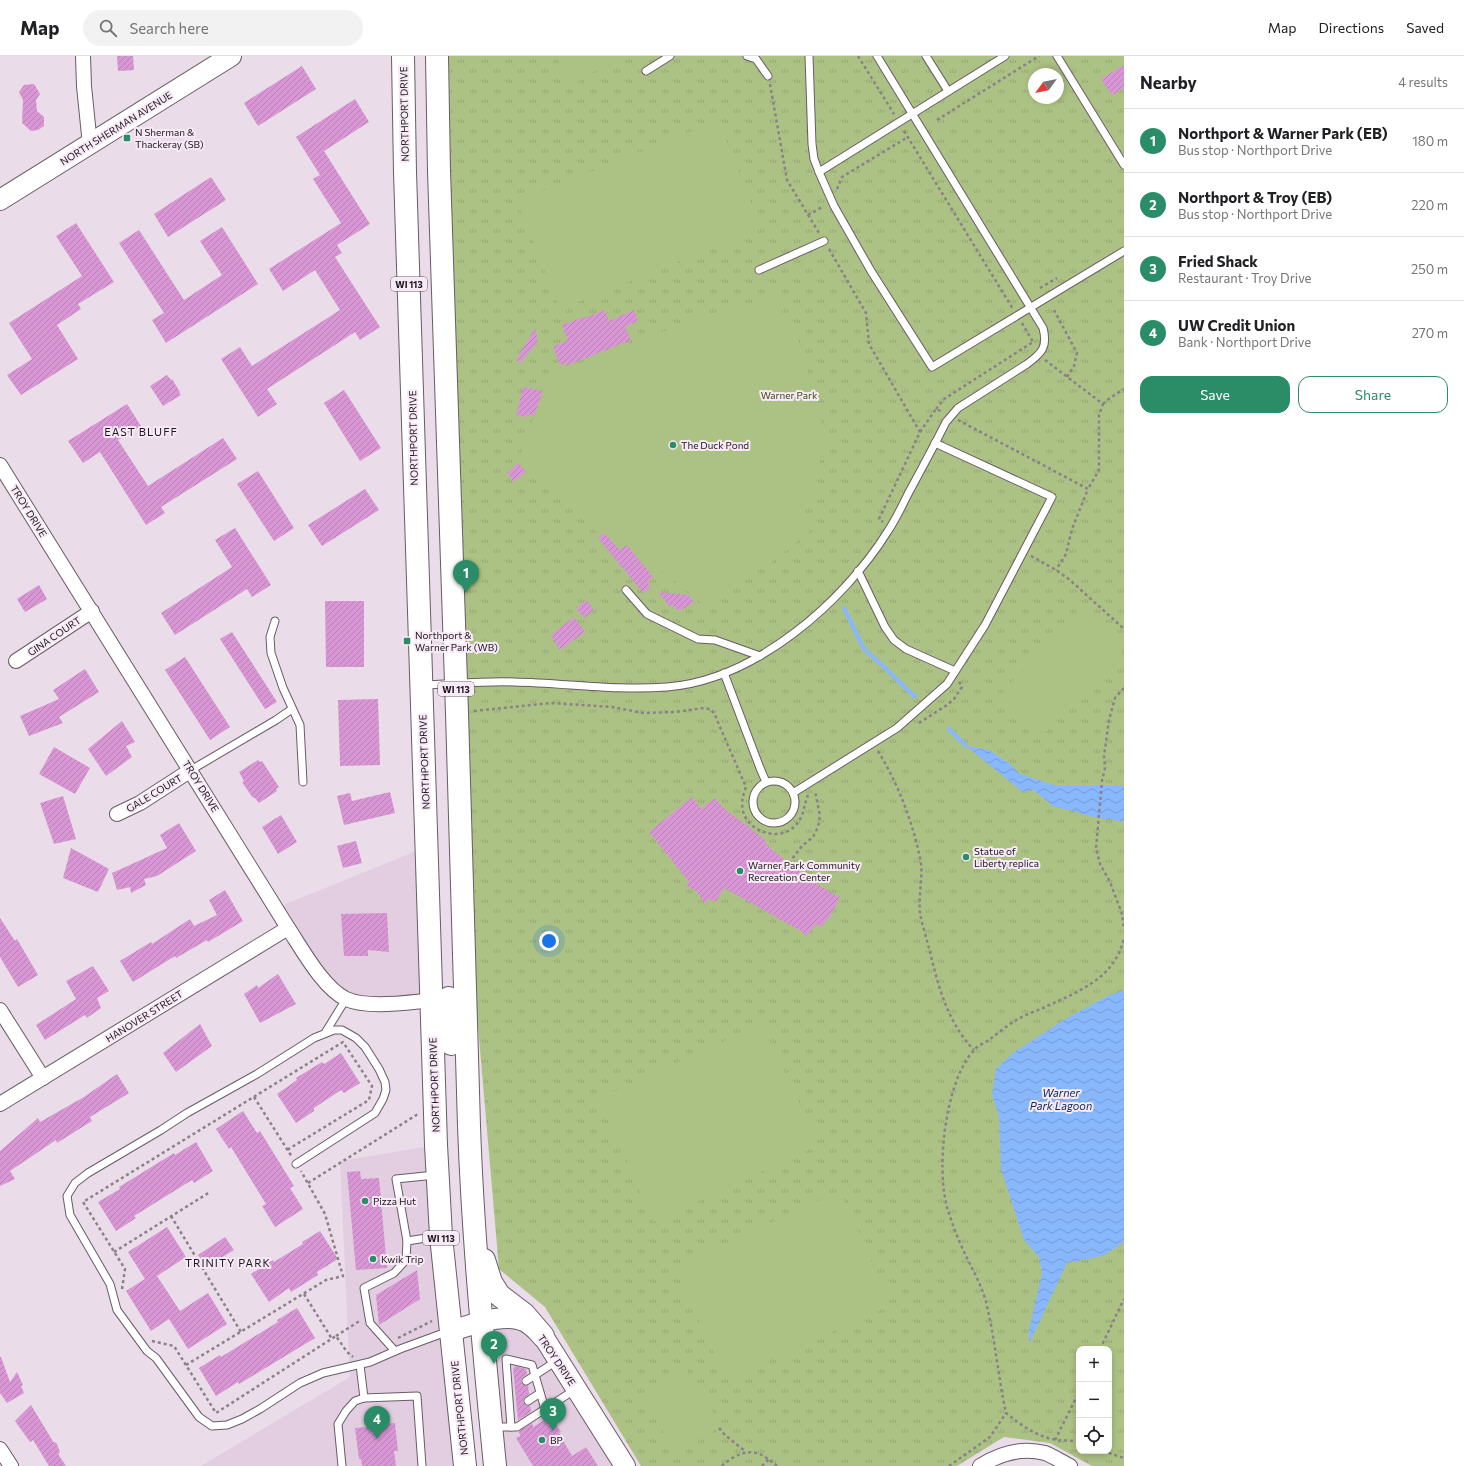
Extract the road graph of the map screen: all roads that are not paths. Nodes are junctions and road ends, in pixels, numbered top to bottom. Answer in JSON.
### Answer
{"nodes":[{"id":1,"x":83,"y":56,"type":"edge"},
{"id":2,"x":231,"y":56,"type":"edge"},
{"id":3,"x":403,"y":56,"type":"edge"},
{"id":4,"x":437,"y":56,"type":"edge"},
{"id":5,"x":670,"y":56,"type":"edge"},
{"id":6,"x":747,"y":56,"type":"edge"},
{"id":7,"x":808,"y":56,"type":"edge"},
{"id":8,"x":877,"y":56,"type":"edge"},
{"id":9,"x":926,"y":56,"type":"edge"},
{"id":10,"x":1004,"y":56,"type":"edge"},
{"id":11,"x":1057,"y":56,"type":"edge"},
{"id":12,"x":646,"y":71,"type":"dead end"},
{"id":13,"x":768,"y":76,"type":"road end"},
{"id":14,"x":948,"y":90,"type":"junction"},
{"id":15,"x":912,"y":113,"type":"junction"},
{"id":16,"x":90,"y":145,"type":"junction"},
{"id":17,"x":1124,"y":166,"type":"edge"},
{"id":18,"x":819,"y":172,"type":"junction"},
{"id":19,"x":0,"y":200,"type":"edge"},
{"id":20,"x":824,"y":241,"type":"road end"},
{"id":21,"x":1124,"y":251,"type":"edge"},
{"id":22,"x":759,"y":270,"type":"dead end"},
{"id":23,"x":1032,"y":307,"type":"junction"},
{"id":24,"x":935,"y":443,"type":"junction"},
{"id":25,"x":0,"y":465,"type":"edge"},
{"id":26,"x":858,"y":571,"type":"junction"},
{"id":27,"x":626,"y":590,"type":"dead end"},
{"id":28,"x":92,"y":611,"type":"junction"},
{"id":29,"x":275,"y":621,"type":"dead end"},
{"id":30,"x":760,"y":656,"type":"junction"},
{"id":31,"x":16,"y":661,"type":"dead end"},
{"id":32,"x":955,"y":671,"type":"junction"},
{"id":33,"x":724,"y":673,"type":"junction"},
{"id":34,"x":456,"y":684,"type":"junction"},
{"id":35,"x":421,"y":685,"type":"junction"},
{"id":36,"x":292,"y":709,"type":"junction"},
{"id":37,"x":191,"y":770,"type":"junction"},
{"id":38,"x":303,"y":782,"type":"dead end"},
{"id":39,"x":766,"y":782,"type":"junction"},
{"id":40,"x":793,"y":793,"type":"junction"},
{"id":41,"x":117,"y":814,"type":"dead end"},
{"id":42,"x":288,"y":928,"type":"junction"},
{"id":43,"x":448,"y":998,"type":"junction"},
{"id":44,"x":346,"y":999,"type":"junction"},
{"id":45,"x":0,"y":1010,"type":"edge"},
{"id":46,"x":325,"y":1033,"type":"junction"},
{"id":47,"x":43,"y":1078,"type":"junction"},
{"id":48,"x":0,"y":1104,"type":"edge"},
{"id":49,"x":296,"y":1164,"type":"road end"},
{"id":50,"x":438,"y":1175,"type":"junction"},
{"id":51,"x":471,"y":1182,"type":"junction"},
{"id":52,"x":441,"y":1236,"type":"junction"},
{"id":53,"x":407,"y":1241,"type":"junction"},
{"id":54,"x":481,"y":1322,"type":"junction"},
{"id":55,"x":442,"y":1326,"type":"junction"},
{"id":56,"x":542,"y":1336,"type":"junction"},
{"id":57,"x":395,"y":1351,"type":"junction"},
{"id":58,"x":558,"y":1360,"type":"junction"},
{"id":59,"x":360,"y":1365,"type":"junction"},
{"id":60,"x":496,"y":1372,"type":"junction"},
{"id":61,"x":535,"y":1375,"type":"junction"},
{"id":62,"x":526,"y":1382,"type":"dead end"},
{"id":63,"x":576,"y":1389,"type":"junction"},
{"id":64,"x":540,"y":1393,"type":"junction"},
{"id":65,"x":364,"y":1398,"type":"junction"},
{"id":66,"x":528,"y":1401,"type":"dead end"},
{"id":67,"x":545,"y":1409,"type":"junction"},
{"id":68,"x":501,"y":1427,"type":"junction"},
{"id":69,"x":0,"y":1449,"type":"edge"},
{"id":70,"x":10,"y":1466,"type":"edge"},
{"id":71,"x":342,"y":1466,"type":"edge"},
{"id":72,"x":422,"y":1466,"type":"edge"},
{"id":73,"x":465,"y":1466,"type":"edge"},
{"id":74,"x":495,"y":1466,"type":"edge"},
{"id":75,"x":625,"y":1466,"type":"edge"},
{"id":76,"x":980,"y":1466,"type":"edge"},
{"id":77,"x":1070,"y":1466,"type":"edge"}],
"edges":[{"from":1,"to":16,"type":"street"},
{"from":2,"to":16,"type":"street","name":"NORTH SHERMAN AVENUE"},
{"from":3,"to":35,"type":"main road","name":"NORTHPORT DRIVE","number":"WI 113"},
{"from":4,"to":34,"type":"main road","name":"NORTHPORT DRIVE","number":"WI 113"},
{"from":5,"to":12,"type":"lane"},
{"from":6,"to":13,"type":"lane"},
{"from":7,"to":18,"type":"lane"},
{"from":8,"to":15,"type":"lane"},
{"from":9,"to":14,"type":"lane"},
{"from":10,"to":14,"type":"lane"},
{"from":11,"to":17,"type":"lane"},
{"from":14,"to":15,"type":"lane"},
{"from":15,"to":18,"type":"lane"},
{"from":15,"to":23,"type":"lane"},
{"from":16,"to":19,"type":"street","name":"NORTH SHERMAN AVENUE"},
{"from":18,"to":23,"type":"lane"},
{"from":20,"to":22,"type":"lane"},
{"from":21,"to":23,"type":"lane"},
{"from":23,"to":24,"type":"lane"},
{"from":24,"to":26,"type":"lane"},
{"from":24,"to":32,"type":"lane"},
{"from":25,"to":28,"type":"street","name":"TROY DRIVE"},
{"from":26,"to":30,"type":"lane"},
{"from":26,"to":32,"type":"lane"},
{"from":27,"to":30,"type":"lane"},
{"from":28,"to":31,"type":"street","name":"GINA COURT"},
{"from":28,"to":37,"type":"street","name":"TROY DRIVE"},
{"from":29,"to":36,"type":"lane"},
{"from":30,"to":33,"type":"lane"},
{"from":32,"to":40,"type":"lane"},
{"from":33,"to":34,"type":"lane"},
{"from":33,"to":39,"type":"lane"},
{"from":34,"to":35,"type":"lane"},
{"from":34,"to":43,"type":"main road","name":"NORTHPORT DRIVE","number":"WI 113"},
{"from":35,"to":43,"type":"main road","name":"NORTHPORT DRIVE","number":"WI 113"},
{"from":36,"to":37,"type":"lane"},
{"from":36,"to":38,"type":"lane"},
{"from":37,"to":41,"type":"street","name":"GALE COURT"},
{"from":37,"to":42,"type":"street","name":"TROY DRIVE"},
{"from":39,"to":40,"type":"lane"},
{"from":39,"to":40,"type":"lane"},
{"from":42,"to":44,"type":"street","name":"TROY DRIVE"},
{"from":42,"to":47,"type":"street","name":"HANOVER STREET"},
{"from":43,"to":44,"type":"street","name":"TROY DRIVE"},
{"from":43,"to":50,"type":"main road","name":"NORTHPORT DRIVE","number":"WI 113"},
{"from":43,"to":51,"type":"main road"},
{"from":44,"to":46,"type":"lane"},
{"from":45,"to":47,"type":"street"},
{"from":46,"to":49,"type":"lane"},
{"from":46,"to":59,"type":"lane"},
{"from":47,"to":48,"type":"street","name":"HANOVER STREET"},
{"from":50,"to":52,"type":"main road","name":"NORTHPORT DRIVE","number":"WI 113"},
{"from":50,"to":53,"type":"lane"},
{"from":51,"to":54,"type":"main road"},
{"from":51,"to":56,"type":"main road"},
{"from":52,"to":53,"type":"lane"},
{"from":52,"to":55,"type":"main road","name":"NORTHPORT DRIVE","number":"WI 113"},
{"from":53,"to":57,"type":"lane"},
{"from":54,"to":55,"type":"street","name":"TROY DRIVE"},
{"from":54,"to":56,"type":"street","name":"TROY DRIVE"},
{"from":54,"to":60,"type":"main road"},
{"from":55,"to":57,"type":"lane"},
{"from":55,"to":73,"type":"main road","name":"NORTHPORT DRIVE","number":"WI 113"},
{"from":56,"to":58,"type":"street","name":"TROY DRIVE"},
{"from":57,"to":59,"type":"lane"},
{"from":58,"to":61,"type":"lane"},
{"from":58,"to":63,"type":"street","name":"TROY DRIVE"},
{"from":59,"to":65,"type":"lane"},
{"from":60,"to":61,"type":"lane"},
{"from":60,"to":68,"type":"main road"},
{"from":60,"to":68,"type":"lane"},
{"from":61,"to":62,"type":"lane"},
{"from":61,"to":64,"type":"lane"},
{"from":63,"to":67,"type":"lane"},
{"from":63,"to":75,"type":"street","name":"TROY DRIVE"},
{"from":64,"to":66,"type":"lane"},
{"from":64,"to":67,"type":"lane"},
{"from":65,"to":71,"type":"lane"},
{"from":65,"to":72,"type":"lane"},
{"from":67,"to":68,"type":"lane"},
{"from":68,"to":74,"type":"main road"},
{"from":69,"to":70,"type":"street"},
{"from":76,"to":77,"type":"street"}]}
